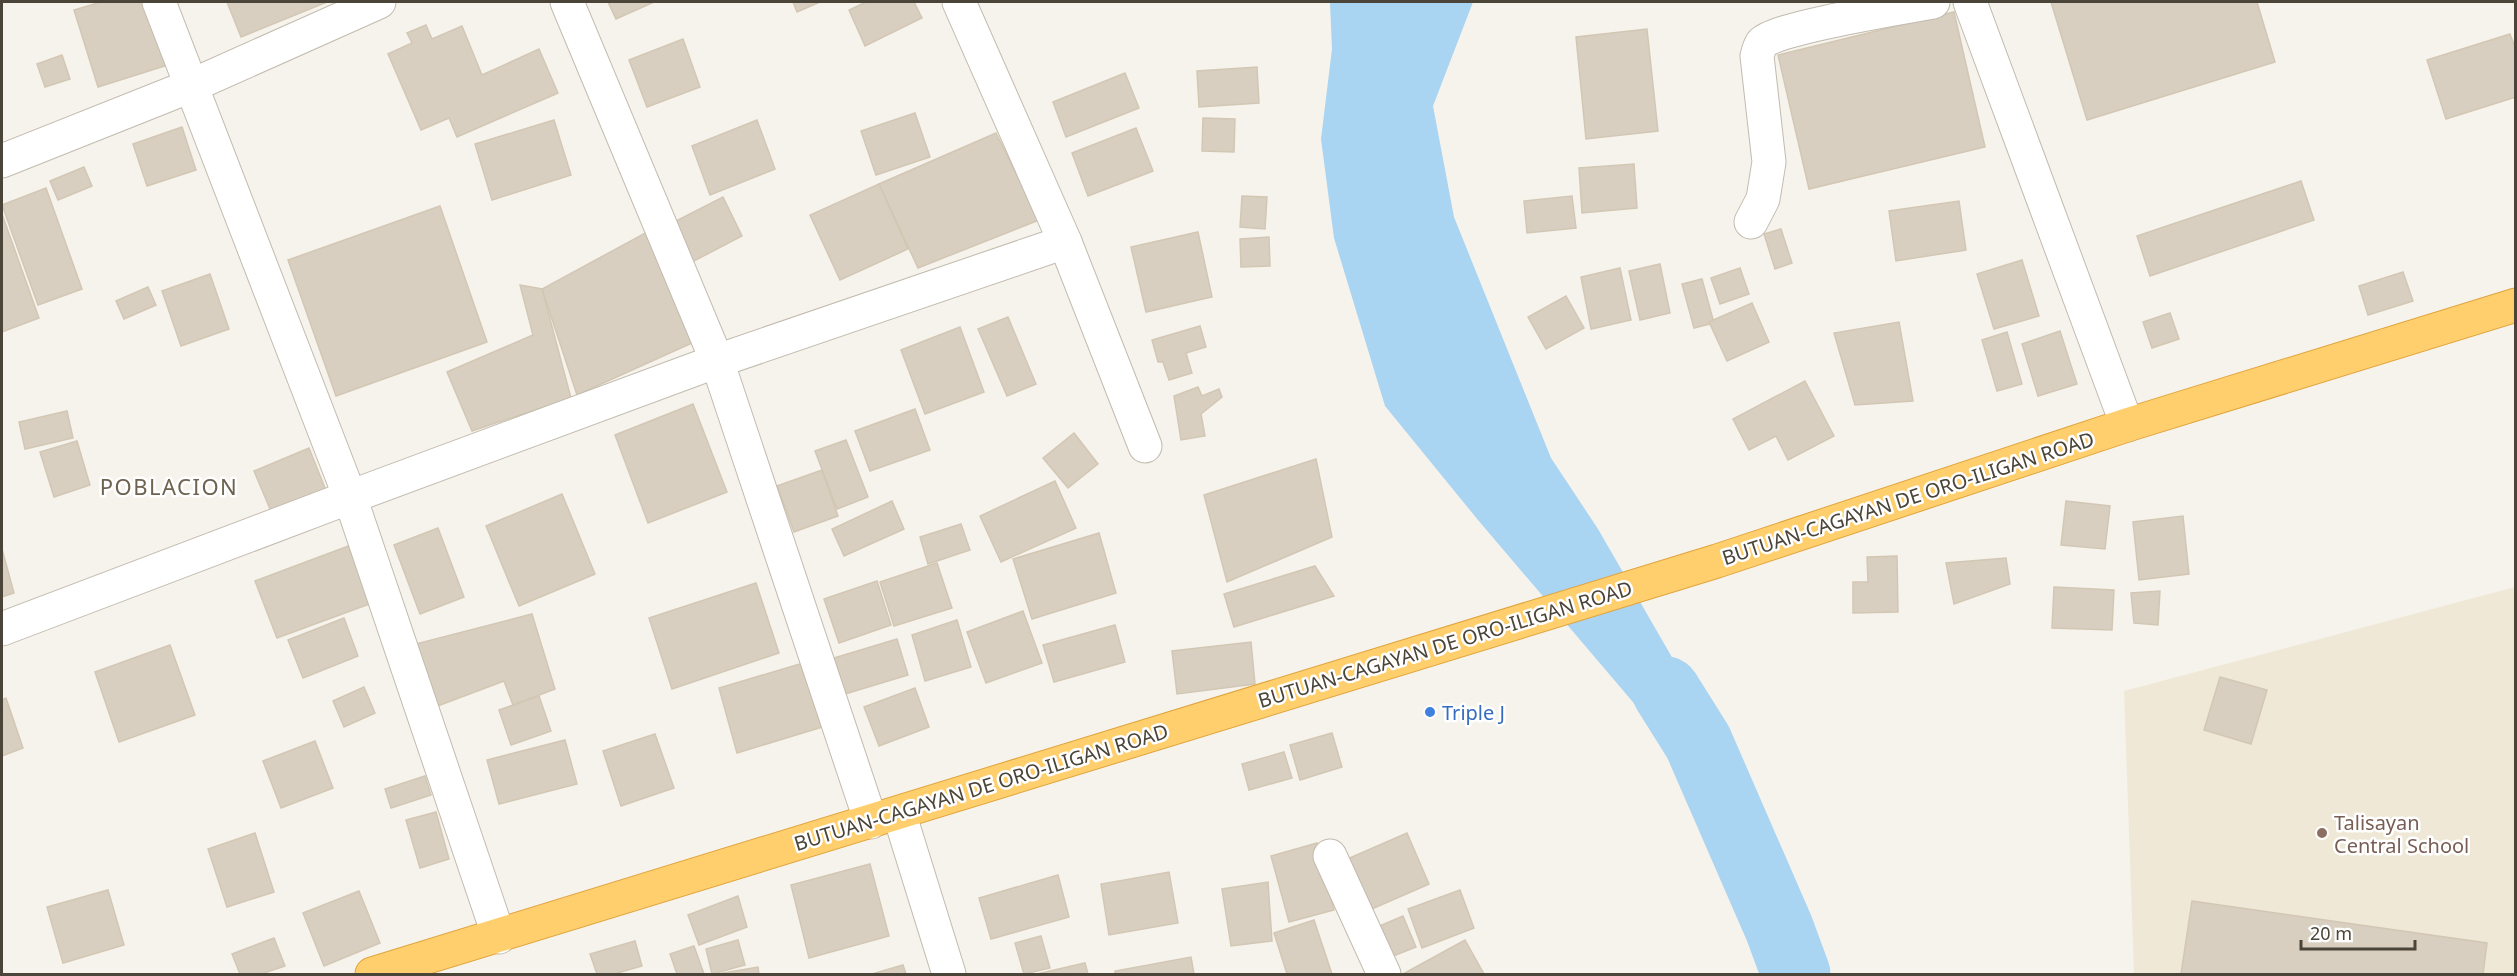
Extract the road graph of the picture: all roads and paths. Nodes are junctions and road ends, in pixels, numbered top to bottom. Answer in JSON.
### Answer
{"nodes":[{"id":1,"x":159,"y":2,"type":"edge"},
{"id":2,"x":379,"y":2,"type":"edge"},
{"id":3,"x":567,"y":2,"type":"edge"},
{"id":4,"x":959,"y":2,"type":"edge"},
{"id":5,"x":1933,"y":2,"type":"edge"},
{"id":6,"x":1970,"y":2,"type":"edge"},
{"id":7,"x":193,"y":85,"type":"junction"},
{"id":8,"x":2,"y":161,"type":"edge"},
{"id":9,"x":1751,"y":222,"type":"dead end"},
{"id":10,"x":1065,"y":242,"type":"junction"},
{"id":11,"x":2516,"y":305,"type":"edge"},
{"id":12,"x":717,"y":361,"type":"junction"},
{"id":13,"x":2127,"y":425,"type":"junction"},
{"id":14,"x":1145,"y":446,"type":"dead end"},
{"id":15,"x":350,"y":497,"type":"junction"},
{"id":16,"x":2,"y":629,"type":"edge"},
{"id":17,"x":885,"y":817,"type":"junction"},
{"id":18,"x":1330,"y":856,"type":"dead end"},
{"id":19,"x":499,"y":937,"type":"junction"},
{"id":20,"x":372,"y":975,"type":"edge"},
{"id":21,"x":949,"y":975,"type":"edge"},
{"id":22,"x":1384,"y":975,"type":"edge"}],
"edges":[{"from":1,"to":7,"type":"street"},
{"from":2,"to":7,"type":"street"},
{"from":3,"to":12,"type":"street"},
{"from":4,"to":10,"type":"street"},
{"from":5,"to":9,"type":"street"},
{"from":6,"to":13,"type":"street"},
{"from":7,"to":8,"type":"street"},
{"from":7,"to":15,"type":"street"},
{"from":10,"to":12,"type":"street"},
{"from":10,"to":14,"type":"street"},
{"from":11,"to":13,"type":"highway","name":"BUTUAN-CAGAYAN DE ORO-ILIGAN ROAD"},
{"from":12,"to":15,"type":"street"},
{"from":12,"to":17,"type":"street"},
{"from":13,"to":17,"type":"highway","name":"BUTUAN-CAGAYAN DE ORO-ILIGAN ROAD"},
{"from":15,"to":16,"type":"street"},
{"from":15,"to":19,"type":"street"},
{"from":17,"to":19,"type":"highway","name":"BUTUAN-CAGAYAN DE ORO-ILIGAN ROAD"},
{"from":17,"to":21,"type":"street"},
{"from":18,"to":22,"type":"street"},
{"from":19,"to":20,"type":"highway","name":"BUTUAN-CAGAYAN DE ORO-ILIGAN ROAD"}]}
